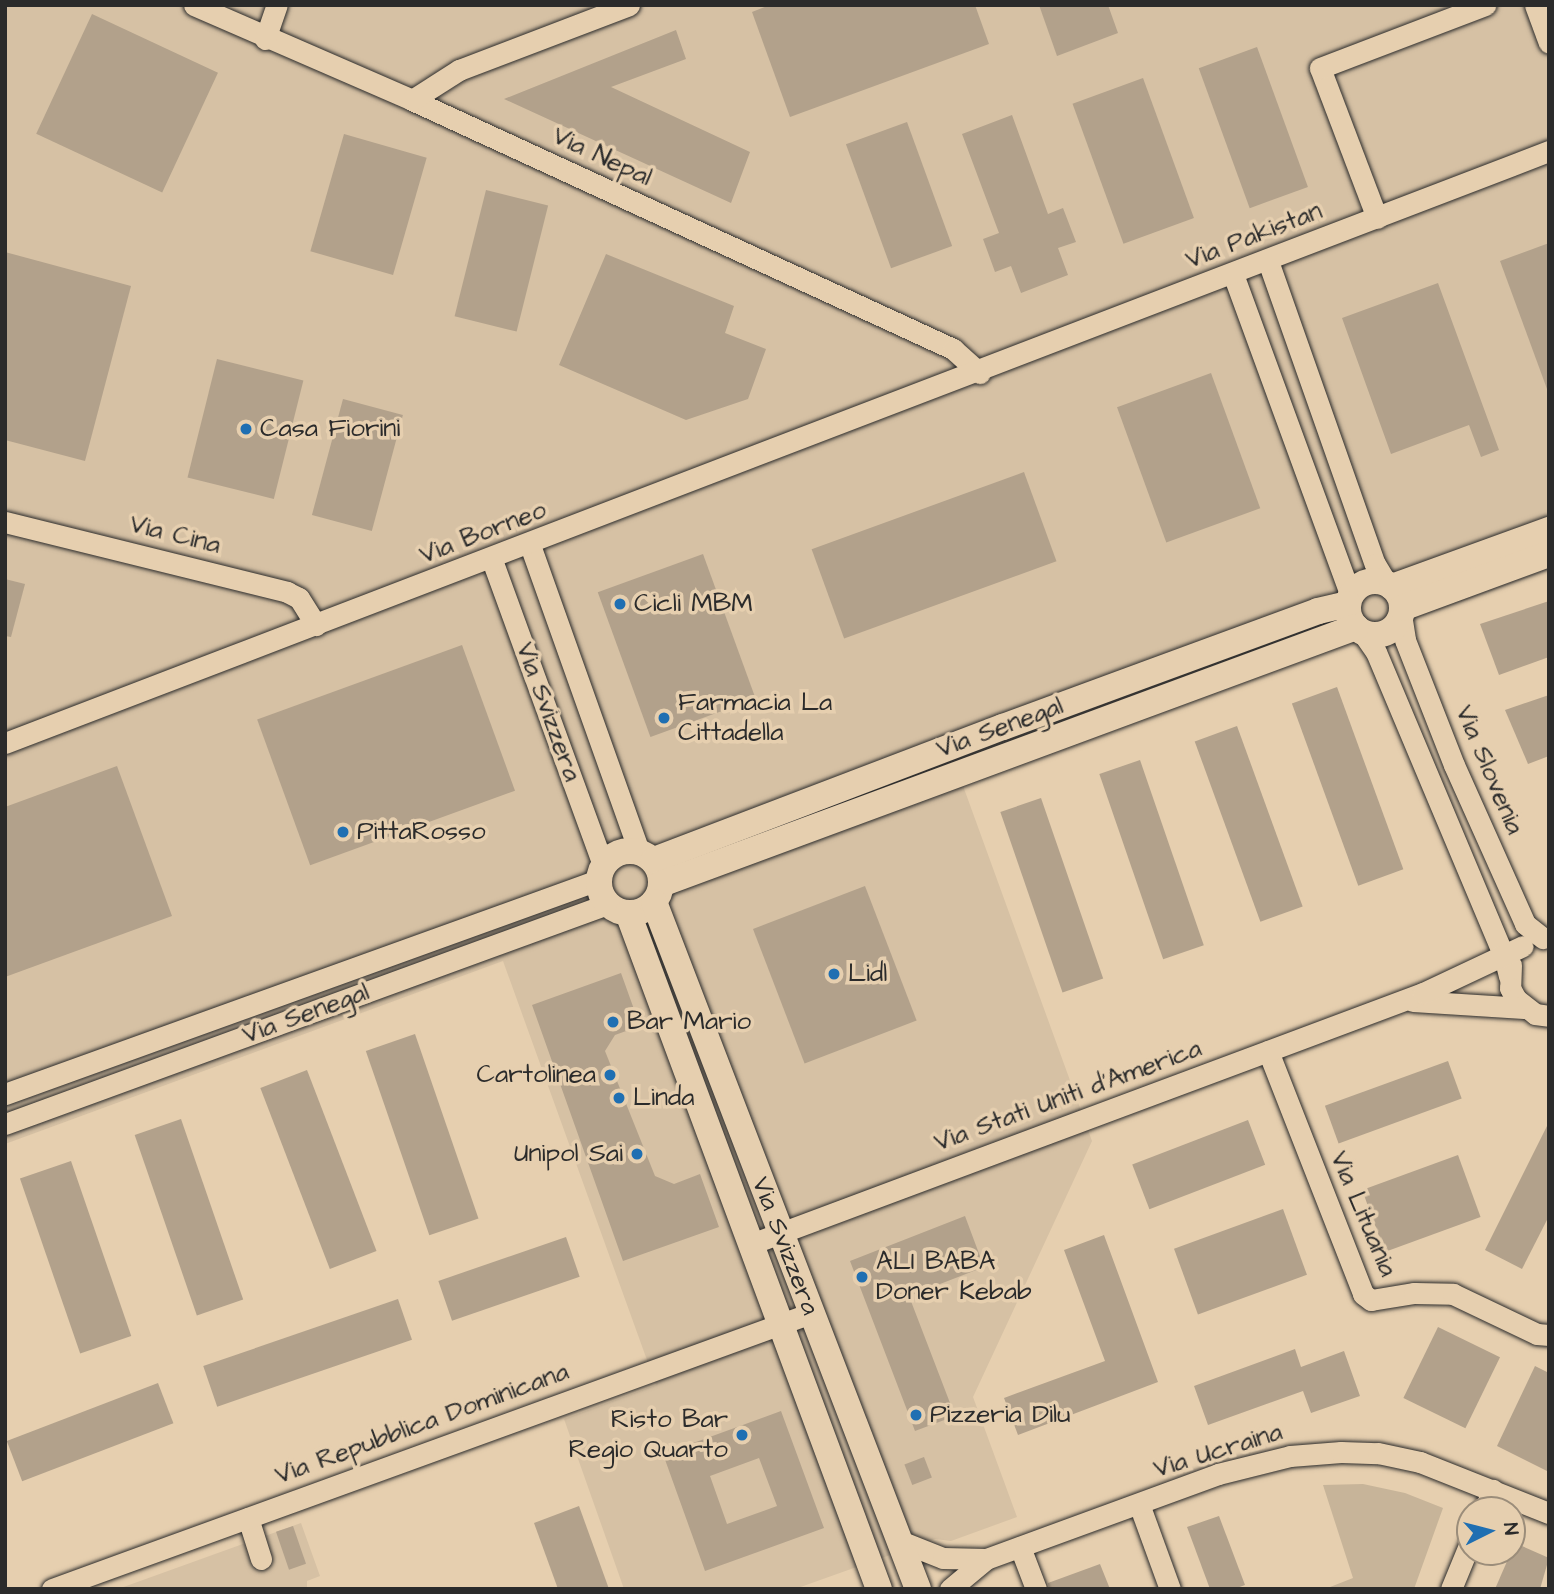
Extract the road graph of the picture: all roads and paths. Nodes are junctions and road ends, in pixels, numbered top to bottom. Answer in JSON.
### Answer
{"nodes":[{"id":1,"x":194,"y":5,"type":"edge"},
{"id":2,"x":277,"y":5,"type":"edge"},
{"id":3,"x":629,"y":5,"type":"edge"},
{"id":4,"x":1485,"y":5,"type":"edge"},
{"id":5,"x":1535,"y":5,"type":"edge"},
{"id":6,"x":265,"y":39,"type":"junction"},
{"id":7,"x":1549,"y":43,"type":"edge"},
{"id":8,"x":412,"y":100,"type":"junction"},
{"id":9,"x":1549,"y":151,"type":"edge"},
{"id":10,"x":1377,"y":218,"type":"junction"},
{"id":11,"x":1268,"y":261,"type":"junction"},
{"id":12,"x":1233,"y":274,"type":"junction"},
{"id":13,"x":979,"y":373,"type":"junction"},
{"id":14,"x":5,"y":522,"type":"edge"},
{"id":15,"x":1549,"y":530,"type":"edge"},
{"id":16,"x":530,"y":545,"type":"junction"},
{"id":17,"x":1549,"y":554,"type":"edge"},
{"id":18,"x":492,"y":560,"type":"junction"},
{"id":19,"x":1395,"y":599,"type":"junction"},
{"id":20,"x":1354,"y":615,"type":"junction"},
{"id":21,"x":316,"y":625,"type":"junction"},
{"id":22,"x":5,"y":743,"type":"edge"},
{"id":23,"x":652,"y":874,"type":"junction"},
{"id":24,"x":609,"y":891,"type":"junction"},
{"id":25,"x":1517,"y":951,"type":"edge"},
{"id":26,"x":1404,"y":1000,"type":"junction"},
{"id":27,"x":1524,"y":1008,"type":"junction"},
{"id":28,"x":1548,"y":1017,"type":"edge"},
{"id":29,"x":702,"y":1028,"type":"junction"},
{"id":30,"x":674,"y":1039,"type":"junction"},
{"id":31,"x":1268,"y":1051,"type":"junction"},
{"id":32,"x":5,"y":1094,"type":"edge"},
{"id":33,"x":5,"y":1124,"type":"edge"},
{"id":34,"x":741,"y":1131,"type":"junction"},
{"id":35,"x":713,"y":1142,"type":"junction"},
{"id":36,"x":780,"y":1233,"type":"junction"},
{"id":37,"x":751,"y":1244,"type":"junction"},
{"id":38,"x":811,"y":1313,"type":"junction"},
{"id":39,"x":780,"y":1324,"type":"junction"},
{"id":40,"x":1549,"y":1335,"type":"edge"},
{"id":41,"x":1493,"y":1490,"type":"junction"},
{"id":42,"x":1490,"y":1496,"type":"edge"},
{"id":43,"x":1139,"y":1504,"type":"junction"},
{"id":44,"x":1549,"y":1513,"type":"edge"},
{"id":45,"x":248,"y":1518,"type":"junction"},
{"id":46,"x":900,"y":1541,"type":"junction"},
{"id":47,"x":1020,"y":1547,"type":"junction"},
{"id":48,"x":261,"y":1559,"type":"dead end"},
{"id":49,"x":986,"y":1559,"type":"junction"},
{"id":50,"x":1460,"y":1566,"type":"edge"},
{"id":51,"x":52,"y":1589,"type":"edge"},
{"id":52,"x":879,"y":1589,"type":"edge"},
{"id":53,"x":918,"y":1589,"type":"edge"},
{"id":54,"x":950,"y":1589,"type":"edge"},
{"id":55,"x":1036,"y":1589,"type":"edge"},
{"id":56,"x":1170,"y":1589,"type":"edge"},
{"id":57,"x":1451,"y":1589,"type":"edge"}],
"edges":[{"from":1,"to":6,"type":"street","name":"Via Nepal"},
{"from":2,"to":6,"type":"street"},
{"from":3,"to":8,"type":"street"},
{"from":4,"to":10,"type":"street"},
{"from":5,"to":7,"type":"street"},
{"from":6,"to":8,"type":"street","name":"Via Nepal"},
{"from":8,"to":13,"type":"street","name":"Via Nepal"},
{"from":9,"to":10,"type":"street","name":"Via Pakistan"},
{"from":10,"to":11,"type":"street","name":"Via Pakistan"},
{"from":11,"to":12,"type":"street","name":"Via Pakistan"},
{"from":11,"to":19,"type":"street","name":"Via Slovenia"},
{"from":12,"to":13,"type":"street","name":"Via Pakistan"},
{"from":12,"to":20,"type":"street"},
{"from":13,"to":16,"type":"street","name":"Via Borneo"},
{"from":14,"to":21,"type":"street","name":"Via Cina"},
{"from":15,"to":19,"type":"main road"},
{"from":16,"to":18,"type":"street","name":"Via Borneo"},
{"from":16,"to":23,"type":"street","name":"Via Svizzera"},
{"from":17,"to":19,"type":"main road"},
{"from":18,"to":21,"type":"street","name":"Via Borneo"},
{"from":18,"to":24,"type":"street","name":"Via Svizzera"},
{"from":19,"to":20,"type":"main road"},
{"from":19,"to":20,"type":"main road"},
{"from":19,"to":25,"type":"street","name":"Via Slovenia"},
{"from":20,"to":23,"type":"main road","name":"Via Senegal"},
{"from":20,"to":25,"type":"street"},
{"from":21,"to":22,"type":"street","name":"Via Borneo"},
{"from":23,"to":24,"type":"main road"},
{"from":23,"to":24,"type":"main road"},
{"from":23,"to":29,"type":"main road","name":"Via Svizzera"},
{"from":24,"to":30,"type":"main road","name":"Via Svizzera"},
{"from":24,"to":32,"type":"street","name":"Via Senegal"},
{"from":24,"to":33,"type":"street","name":"Via Senegal"},
{"from":25,"to":26,"type":"street","name":"Via Stati Uniti d'America"},
{"from":25,"to":27,"type":"street"},
{"from":26,"to":27,"type":"street","name":"Via Stati Uniti d'America"},
{"from":26,"to":31,"type":"street","name":"Via Stati Uniti d'America"},
{"from":27,"to":28,"type":"street","name":"Via Stati Uniti d'America"},
{"from":29,"to":30,"type":"street"},
{"from":29,"to":34,"type":"main road","name":"Via Svizzera"},
{"from":30,"to":35,"type":"main road","name":"Via Svizzera"},
{"from":31,"to":36,"type":"street","name":"Via Stati Uniti d'America"},
{"from":31,"to":40,"type":"street","name":"Via Lituania"},
{"from":34,"to":35,"type":"street"},
{"from":34,"to":36,"type":"main road","name":"Via Svizzera"},
{"from":35,"to":37,"type":"main road","name":"Via Svizzera"},
{"from":36,"to":37,"type":"street","name":"Via Stati Uniti d'America"},
{"from":36,"to":38,"type":"main road","name":"Via Svizzera"},
{"from":37,"to":39,"type":"main road","name":"Via Svizzera"},
{"from":38,"to":39,"type":"street","name":"Via Repubblica Dominicana"},
{"from":38,"to":46,"type":"main road","name":"Via Svizzera"},
{"from":39,"to":45,"type":"street","name":"Via Repubblica Dominicana"},
{"from":39,"to":52,"type":"main road","name":"Via Svizzera"},
{"from":41,"to":42,"type":"street"},
{"from":41,"to":43,"type":"street","name":"Via Ucraina"},
{"from":41,"to":44,"type":"street","name":"Via Ucraina"},
{"from":43,"to":47,"type":"street","name":"Via Ucraina"},
{"from":43,"to":56,"type":"street"},
{"from":45,"to":48,"type":"street"},
{"from":45,"to":51,"type":"street","name":"Via Repubblica Dominicana"},
{"from":46,"to":49,"type":"street","name":"Via Ucraina"},
{"from":46,"to":53,"type":"main road","name":"Via Svizzera"},
{"from":47,"to":49,"type":"street","name":"Via Ucraina"},
{"from":47,"to":55,"type":"street"},
{"from":49,"to":54,"type":"street","name":"Via Ucraina"},
{"from":50,"to":57,"type":"street"}]}
